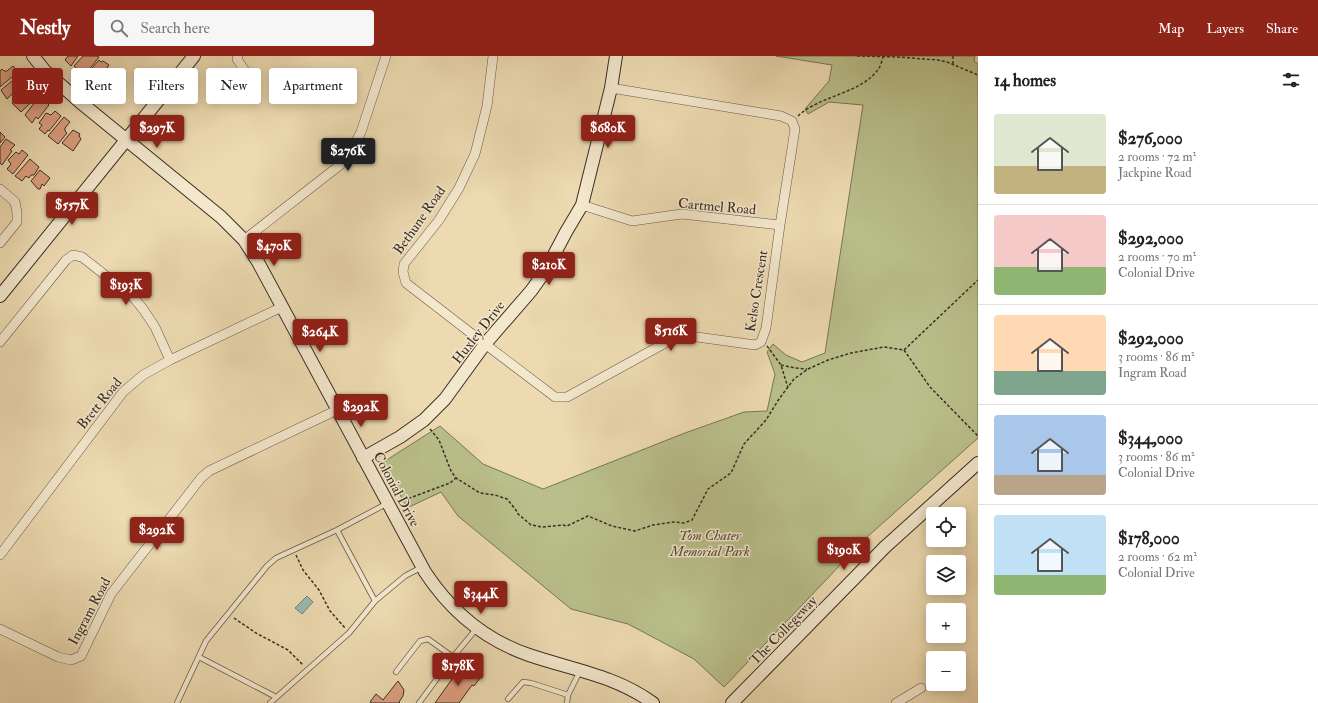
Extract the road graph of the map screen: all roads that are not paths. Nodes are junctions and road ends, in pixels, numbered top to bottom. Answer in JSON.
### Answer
{"nodes":[{"id":1,"x":33,"y":56,"type":"edge"},
{"id":2,"x":194,"y":56,"type":"edge"},
{"id":3,"x":238,"y":56,"type":"edge"},
{"id":4,"x":386,"y":56,"type":"edge"},
{"id":5,"x":493,"y":56,"type":"edge"},
{"id":6,"x":616,"y":56,"type":"edge"},
{"id":7,"x":243,"y":68,"type":"edge"},
{"id":8,"x":611,"y":88,"type":"junction"},
{"id":9,"x":126,"y":140,"type":"junction"},
{"id":10,"x":0,"y":189,"type":"edge"},
{"id":11,"x":582,"y":205,"type":"junction"},
{"id":12,"x":780,"y":226,"type":"junction"},
{"id":13,"x":244,"y":240,"type":"junction"},
{"id":14,"x":0,"y":242,"type":"edge"},
{"id":15,"x":0,"y":296,"type":"edge"},
{"id":16,"x":282,"y":307,"type":"junction"},
{"id":17,"x":0,"y":342,"type":"edge"},
{"id":18,"x":485,"y":344,"type":"junction"},
{"id":19,"x":170,"y":360,"type":"junction"},
{"id":20,"x":337,"y":410,"type":"junction"},
{"id":21,"x":363,"y":458,"type":"junction"},
{"id":22,"x":978,"y":462,"type":"edge"},
{"id":23,"x":388,"y":503,"type":"junction"},
{"id":24,"x":337,"y":530,"type":"junction"},
{"id":25,"x":0,"y":555,"type":"edge"},
{"id":26,"x":422,"y":567,"type":"junction"},
{"id":27,"x":375,"y":602,"type":"junction"},
{"id":28,"x":478,"y":628,"type":"junction"},
{"id":29,"x":0,"y":630,"type":"edge"},
{"id":30,"x":199,"y":657,"type":"junction"},
{"id":31,"x":453,"y":657,"type":"junction"},
{"id":32,"x":581,"y":670,"type":"junction"},
{"id":33,"x":396,"y":672,"type":"dead end"},
{"id":34,"x":921,"y":688,"type":"dead end"},
{"id":35,"x":568,"y":695,"type":"junction"},
{"id":36,"x":276,"y":697,"type":"junction"},
{"id":37,"x":508,"y":699,"type":"dead end"},
{"id":38,"x":177,"y":703,"type":"edge"},
{"id":39,"x":270,"y":703,"type":"edge"},
{"id":40,"x":419,"y":703,"type":"edge"},
{"id":41,"x":567,"y":703,"type":"edge"},
{"id":42,"x":653,"y":703,"type":"edge"},
{"id":43,"x":732,"y":703,"type":"edge"},
{"id":44,"x":896,"y":703,"type":"edge"}],
"edges":[{"from":1,"to":9,"type":"street","name":"Colonial Drive"},
{"from":2,"to":9,"type":"street"},
{"from":3,"to":7,"type":"street"},
{"from":4,"to":13,"type":"street"},
{"from":5,"to":18,"type":"street","name":"Bethune Road"},
{"from":6,"to":8,"type":"street","name":"Huxley Drive"},
{"from":8,"to":11,"type":"street","name":"Huxley Drive"},
{"from":8,"to":12,"type":"street","name":"Kelso Crescent"},
{"from":9,"to":13,"type":"street","name":"Colonial Drive"},
{"from":9,"to":15,"type":"street"},
{"from":10,"to":14,"type":"street"},
{"from":11,"to":12,"type":"street","name":"Cartmel Road"},
{"from":11,"to":18,"type":"street","name":"Huxley Drive"},
{"from":12,"to":18,"type":"street","name":"Kelso Crescent"},
{"from":13,"to":16,"type":"street","name":"Colonial Drive"},
{"from":16,"to":19,"type":"street","name":"Brett Road"},
{"from":16,"to":20,"type":"street","name":"Colonial Drive"},
{"from":17,"to":19,"type":"street"},
{"from":18,"to":21,"type":"street","name":"Huxley Drive"},
{"from":19,"to":25,"type":"street","name":"Brett Road"},
{"from":20,"to":21,"type":"street","name":"Colonial Drive"},
{"from":20,"to":29,"type":"street","name":"Ingram Road"},
{"from":21,"to":23,"type":"street","name":"Colonial Drive"},
{"from":22,"to":43,"type":"street","name":"The Collegeway"},
{"from":23,"to":24,"type":"lane"},
{"from":23,"to":26,"type":"street","name":"Colonial Drive"},
{"from":24,"to":27,"type":"lane"},
{"from":24,"to":30,"type":"lane"},
{"from":26,"to":27,"type":"lane"},
{"from":26,"to":28,"type":"street","name":"Colonial Drive"},
{"from":27,"to":36,"type":"lane"},
{"from":28,"to":31,"type":"lane"},
{"from":28,"to":32,"type":"street","name":"Colonial Drive"},
{"from":30,"to":36,"type":"lane"},
{"from":30,"to":38,"type":"lane"},
{"from":31,"to":33,"type":"lane"},
{"from":31,"to":40,"type":"lane"},
{"from":32,"to":35,"type":"lane"},
{"from":32,"to":42,"type":"street","name":"Colonial Drive"},
{"from":34,"to":44,"type":"street"},
{"from":35,"to":37,"type":"lane"},
{"from":35,"to":41,"type":"lane"},
{"from":36,"to":39,"type":"lane"}]}
